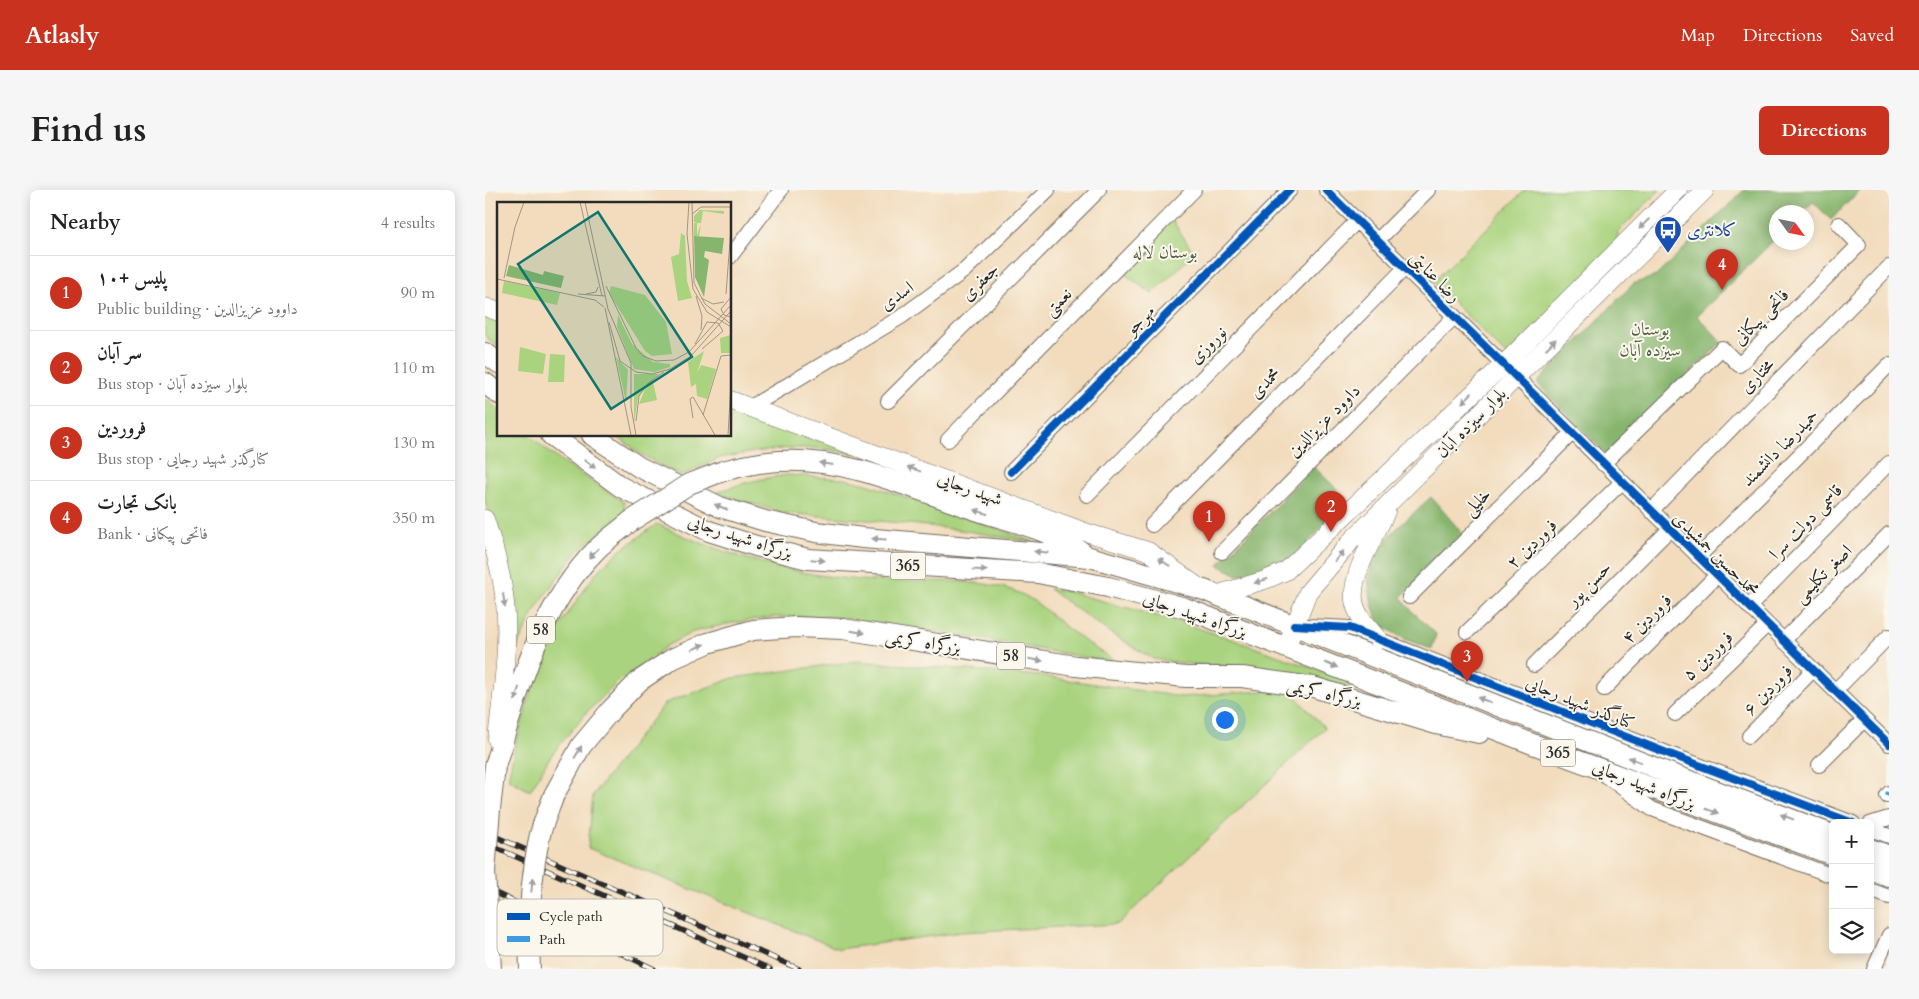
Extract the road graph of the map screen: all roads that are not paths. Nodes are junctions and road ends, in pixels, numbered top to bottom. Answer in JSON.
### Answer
{"nodes":[{"id":1,"x":781,"y":190,"type":"edge"},
{"id":2,"x":1047,"y":190,"type":"edge"},
{"id":3,"x":1099,"y":190,"type":"edge"},
{"id":4,"x":1194,"y":190,"type":"edge"},
{"id":5,"x":1290,"y":190,"type":"edge"},
{"id":6,"x":1428,"y":190,"type":"edge"},
{"id":7,"x":1679,"y":190,"type":"edge"},
{"id":8,"x":1705,"y":190,"type":"edge"},
{"id":9,"x":1329,"y":191,"type":"edge"},
{"id":10,"x":1357,"y":221,"type":"junction"},
{"id":11,"x":1839,"y":224,"type":"dead end"},
{"id":12,"x":1377,"y":241,"type":"junction"},
{"id":13,"x":731,"y":255,"type":"edge"},
{"id":14,"x":1889,"y":267,"type":"edge"},
{"id":15,"x":1405,"y":268,"type":"junction"},
{"id":16,"x":485,"y":307,"type":"edge"},
{"id":17,"x":497,"y":311,"type":"edge"},
{"id":18,"x":1454,"y":316,"type":"junction"},
{"id":19,"x":485,"y":353,"type":"edge"},
{"id":20,"x":497,"y":362,"type":"edge"},
{"id":21,"x":1503,"y":365,"type":"junction"},
{"id":22,"x":1889,"y":365,"type":"edge"},
{"id":23,"x":1519,"y":382,"type":"junction"},
{"id":24,"x":485,"y":383,"type":"edge"},
{"id":25,"x":497,"y":392,"type":"edge"},
{"id":26,"x":731,"y":400,"type":"edge"},
{"id":27,"x":888,"y":401,"type":"dead end"},
{"id":28,"x":749,"y":408,"type":"junction"},
{"id":29,"x":1572,"y":433,"type":"junction"},
{"id":30,"x":552,"y":436,"type":"edge"},
{"id":31,"x":593,"y":436,"type":"edge"},
{"id":32,"x":948,"y":440,"type":"dead end"},
{"id":33,"x":1889,"y":463,"type":"edge"},
{"id":34,"x":1603,"y":464,"type":"junction"},
{"id":35,"x":1011,"y":472,"type":"dead end"},
{"id":36,"x":1622,"y":482,"type":"junction"},
{"id":37,"x":1087,"y":495,"type":"dead end"},
{"id":38,"x":1392,"y":500,"type":"junction"},
{"id":39,"x":1651,"y":511,"type":"junction"},
{"id":40,"x":485,"y":519,"type":"edge"},
{"id":41,"x":1152,"y":525,"type":"dead end"},
{"id":42,"x":1670,"y":529,"type":"junction"},
{"id":43,"x":1889,"y":534,"type":"edge"},
{"id":44,"x":1222,"y":552,"type":"dead end"},
{"id":45,"x":1090,"y":557,"type":"junction"},
{"id":46,"x":1301,"y":557,"type":"junction"},
{"id":47,"x":1698,"y":557,"type":"junction"},
{"id":48,"x":1324,"y":572,"type":"junction"},
{"id":49,"x":1717,"y":576,"type":"junction"},
{"id":50,"x":1209,"y":592,"type":"junction"},
{"id":51,"x":1409,"y":597,"type":"dead end"},
{"id":52,"x":1749,"y":607,"type":"junction"},
{"id":53,"x":1294,"y":625,"type":"junction"},
{"id":54,"x":1767,"y":625,"type":"junction"},
{"id":55,"x":1467,"y":632,"type":"dead end"},
{"id":56,"x":1889,"y":636,"type":"edge"},
{"id":57,"x":1379,"y":640,"type":"junction"},
{"id":58,"x":1783,"y":641,"type":"junction"},
{"id":59,"x":1285,"y":648,"type":"junction"},
{"id":60,"x":1534,"y":664,"type":"dead end"},
{"id":61,"x":1813,"y":670,"type":"junction"},
{"id":62,"x":1604,"y":689,"type":"dead end"},
{"id":63,"x":1835,"y":691,"type":"junction"},
{"id":64,"x":1675,"y":714,"type":"dead end"},
{"id":65,"x":1864,"y":720,"type":"junction"},
{"id":66,"x":1749,"y":736,"type":"dead end"},
{"id":67,"x":1886,"y":737,"type":"edge"},
{"id":68,"x":1530,"y":743,"type":"junction"},
{"id":69,"x":1590,"y":765,"type":"junction"},
{"id":70,"x":1819,"y":765,"type":"dead end"},
{"id":71,"x":495,"y":766,"type":"junction"},
{"id":72,"x":1889,"y":818,"type":"edge"},
{"id":73,"x":1842,"y":819,"type":"edge"},
{"id":74,"x":1874,"y":823,"type":"edge"},
{"id":75,"x":1874,"y":830,"type":"edge"},
{"id":76,"x":1829,"y":832,"type":"edge"},
{"id":77,"x":1889,"y":836,"type":"edge"},
{"id":78,"x":1874,"y":850,"type":"edge"},
{"id":79,"x":1829,"y":855,"type":"edge"},
{"id":80,"x":1889,"y":856,"type":"edge"},
{"id":81,"x":1874,"y":870,"type":"edge"},
{"id":82,"x":485,"y":872,"type":"edge"},
{"id":83,"x":1829,"y":875,"type":"edge"},
{"id":84,"x":1889,"y":876,"type":"edge"},
{"id":85,"x":1874,"y":891,"type":"edge"},
{"id":86,"x":1889,"y":897,"type":"edge"},
{"id":87,"x":530,"y":899,"type":"edge"},
{"id":88,"x":1889,"y":935,"type":"edge"},
{"id":89,"x":529,"y":956,"type":"edge"},
{"id":90,"x":491,"y":969,"type":"edge"},
{"id":91,"x":530,"y":969,"type":"edge"},
{"id":92,"x":1874,"y":969,"type":"edge"}],
"edges":[{"from":1,"to":13,"type":"street"},
{"from":2,"to":28,"type":"street","name":"اسدی"},
{"from":3,"to":27,"type":"street","name":"جعفری"},
{"from":4,"to":32,"type":"street","name":"نعمتی"},
{"from":5,"to":35,"type":"street","name":"مهرجو"},
{"from":6,"to":12,"type":"street"},
{"from":7,"to":21,"type":"main road","name":"بلوار سیزده آبان","one_way":true},
{"from":23,"to":8,"type":"main road","name":"بلوار سیزده آبان","one_way":true},
{"from":9,"to":10,"type":"street","name":"رضا عنایتی"},
{"from":10,"to":12,"type":"street","name":"رضا عنایتی"},
{"from":10,"to":37,"type":"street","name":"نوروزی"},
{"from":11,"to":34,"type":"street","name":"فاتحی پیکانی"},
{"from":12,"to":15,"type":"street","name":"رضا عنایتی"},
{"from":14,"to":39,"type":"street","name":"مختاری"},
{"from":15,"to":18,"type":"street","name":"رضا عنایتی"},
{"from":15,"to":41,"type":"street","name":"محمدی"},
{"from":16,"to":17,"type":"main road"},
{"from":18,"to":21,"type":"street","name":"رضا عنایتی"},
{"from":18,"to":44,"type":"street","name":"داوود عزیزالدین"},
{"from":19,"to":20,"type":"highway"},
{"from":21,"to":23,"type":"street","name":"رضا عنایتی"},
{"from":21,"to":46,"type":"main road","name":"بلوار سیزده آبان","one_way":true},
{"from":22,"to":47,"type":"street","name":"حمیدرضا دانشمند"},
{"from":23,"to":29,"type":"street","name":"محمدحسین جمشیدی"},
{"from":23,"to":38,"type":"main road","name":"بلوار سیزده آبان"},
{"from":24,"to":25,"type":"highway"},
{"from":26,"to":28,"type":"main road","name":"شهید رجایی"},
{"from":50,"to":28,"type":"main road","name":"شهید رجایی","one_way":true},
{"from":29,"to":34,"type":"street","name":"محمدحسین جمشیدی"},
{"from":29,"to":51,"type":"street","name":"خلیلی"},
{"from":30,"to":59,"type":"highway","name":"بزرگراه شهید رجایی","number":"365","one_way":true},
{"from":45,"to":31,"type":"highway","name":"بزرگراه شهید رجایی","number":"365","one_way":true},
{"from":33,"to":52,"type":"street","name":"قاسمی دولت سرا"},
{"from":34,"to":36,"type":"street","name":"محمدحسین جمشیدی"},
{"from":36,"to":39,"type":"street","name":"محمدحسین جمشیدی"},
{"from":36,"to":55,"type":"street","name":"فروردین ۲"},
{"from":48,"to":38,"type":"main road","name":"بلوار سیزده آبان","one_way":true},
{"from":38,"to":57,"type":"main road"},
{"from":39,"to":42,"type":"street","name":"محمدحسین جمشیدی"},
{"from":40,"to":71,"type":"main road","one_way":true},
{"from":42,"to":47,"type":"street","name":"محمدحسین جمشیدی"},
{"from":42,"to":60,"type":"street","name":"حسن پور"},
{"from":43,"to":58,"type":"street","name":"اصغر تکلیمی"},
{"from":45,"to":50,"type":"highway","name":"بزرگراه شهید رجایی","number":"365"},
{"from":45,"to":71,"type":"highway","number":"58","one_way":true,"bridge":true},
{"from":46,"to":48,"type":"main road"},
{"from":46,"to":50,"type":"main road","name":"بلوار سیزده آبان","one_way":true},
{"from":47,"to":49,"type":"street","name":"محمدحسین جمشیدی"},
{"from":48,"to":53,"type":"main road","name":"بلوار سیزده آبان"},
{"from":49,"to":52,"type":"street","name":"محمدحسین جمشیدی"},
{"from":49,"to":62,"type":"street","name":"فروردین ۴"},
{"from":50,"to":53,"type":"highway","name":"بزرگراه شهید رجایی","number":"365"},
{"from":52,"to":54,"type":"street","name":"محمدحسین جمشیدی"},
{"from":53,"to":57,"type":"street","name":"کنارگذر شهید رجایی"},
{"from":53,"to":59,"type":"main road","name":"بلوار سیزده آبان"},
{"from":76,"to":53,"type":"highway","name":"بزرگراه شهید رجایی","number":"365","one_way":true},
{"from":54,"to":58,"type":"street","name":"محمدحسین جمشیدی"},
{"from":54,"to":64,"type":"street","name":"فروردین ۵"},
{"from":56,"to":63,"type":"street"},
{"from":57,"to":73,"type":"street","name":"کنارگذر شهید رجایی"},
{"from":58,"to":61,"type":"street","name":"محمدحسین جمشیدی"},
{"from":59,"to":68,"type":"highway","name":"بزرگراه شهید رجایی","number":"365","one_way":true},
{"from":61,"to":63,"type":"street","name":"محمدحسین جمشیدی"},
{"from":61,"to":66,"type":"street","name":"فروردین ۶"},
{"from":63,"to":65,"type":"street","name":"محمدحسین جمشیدی"},
{"from":65,"to":67,"type":"street","name":"محمدحسین جمشیدی"},
{"from":65,"to":70,"type":"street"},
{"from":68,"to":69,"type":"highway","name":"بزرگراه شهید رجایی","number":"365"},
{"from":87,"to":68,"type":"highway","name":"بزرگراه کریمی","number":"58","one_way":true,"bridge":true},
{"from":69,"to":79,"type":"highway","name":"بزرگراه شهید رجایی","number":"365","one_way":true},
{"from":69,"to":83,"type":"street"},
{"from":71,"to":82,"type":"highway","number":"58","bridge":true},
{"from":72,"to":74,"type":"street"},
{"from":75,"to":77,"type":"street"},
{"from":78,"to":80,"type":"highway"},
{"from":81,"to":84,"type":"highway"},
{"from":82,"to":90,"type":"highway","number":"58","bridge":true},
{"from":85,"to":86,"type":"street"},
{"from":88,"to":92,"type":"street"},
{"from":91,"to":89,"type":"highway","name":"بزرگراه کریمی","number":"58","one_way":true,"bridge":true}]}
